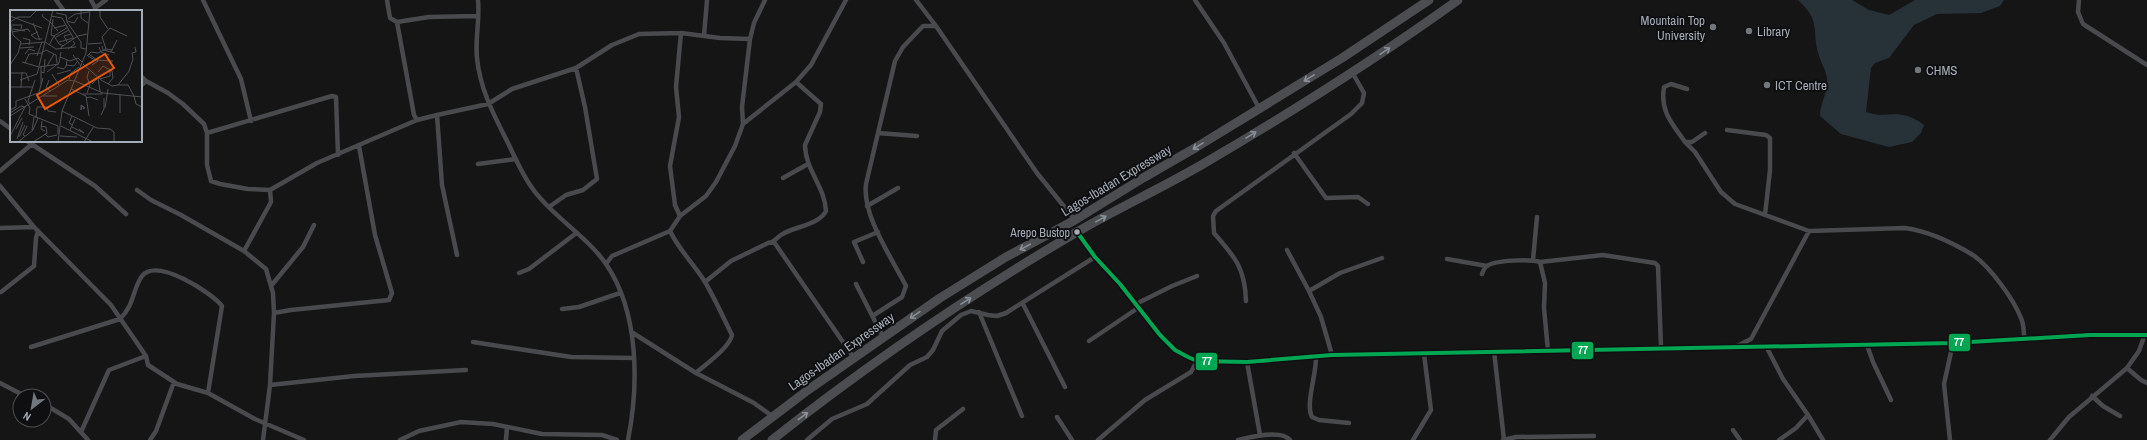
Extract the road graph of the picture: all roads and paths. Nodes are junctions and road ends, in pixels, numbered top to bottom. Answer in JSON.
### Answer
{"nodes":[{"id":1,"x":56,"y":0,"type":"edge"},
{"id":2,"x":91,"y":0,"type":"edge"},
{"id":3,"x":106,"y":0,"type":"edge"},
{"id":4,"x":203,"y":0,"type":"edge"},
{"id":5,"x":387,"y":0,"type":"edge"},
{"id":6,"x":478,"y":0,"type":"edge"},
{"id":7,"x":707,"y":0,"type":"edge"},
{"id":8,"x":765,"y":0,"type":"edge"},
{"id":9,"x":846,"y":0,"type":"edge"},
{"id":10,"x":916,"y":0,"type":"edge"},
{"id":11,"x":1195,"y":0,"type":"edge"},
{"id":12,"x":1429,"y":0,"type":"edge"},
{"id":13,"x":1458,"y":0,"type":"edge"},
{"id":14,"x":2079,"y":0,"type":"edge"},
{"id":15,"x":63,"y":10,"type":"edge"},
{"id":16,"x":96,"y":10,"type":"edge"},
{"id":17,"x":478,"y":16,"type":"junction"},
{"id":18,"x":397,"y":22,"type":"junction"},
{"id":19,"x":936,"y":26,"type":"junction"},
{"id":20,"x":681,"y":33,"type":"junction"},
{"id":21,"x":704,"y":36,"type":"junction"},
{"id":22,"x":750,"y":39,"type":"junction"},
{"id":23,"x":2147,"y":65,"type":"edge"},
{"id":24,"x":576,"y":68,"type":"junction"},
{"id":25,"x":1352,"y":72,"type":"junction"},
{"id":26,"x":142,"y":77,"type":"edge"},
{"id":27,"x":146,"y":81,"type":"junction"},
{"id":28,"x":796,"y":82,"type":"junction"},
{"id":29,"x":142,"y":85,"type":"edge"},
{"id":30,"x":1687,"y":89,"type":"dead end"},
{"id":31,"x":488,"y":104,"type":"junction"},
{"id":32,"x":1259,"y":108,"type":"junction"},
{"id":33,"x":437,"y":115,"type":"junction"},
{"id":34,"x":417,"y":120,"type":"junction"},
{"id":35,"x":0,"y":121,"type":"edge"},
{"id":36,"x":251,"y":122,"type":"junction"},
{"id":37,"x":743,"y":124,"type":"junction"},
{"id":38,"x":10,"y":128,"type":"edge"},
{"id":39,"x":1727,"y":130,"type":"dead end"},
{"id":40,"x":207,"y":133,"type":"junction"},
{"id":41,"x":878,"y":133,"type":"junction"},
{"id":42,"x":1705,"y":133,"type":"dead end"},
{"id":43,"x":918,"y":136,"type":"dead end"},
{"id":44,"x":29,"y":142,"type":"edge"},
{"id":45,"x":1685,"y":142,"type":"junction"},
{"id":46,"x":32,"y":144,"type":"junction"},
{"id":47,"x":358,"y":146,"type":"junction"},
{"id":48,"x":1294,"y":153,"type":"junction"},
{"id":49,"x":338,"y":155,"type":"junction"},
{"id":50,"x":516,"y":159,"type":"junction"},
{"id":51,"x":478,"y":164,"type":"dead end"},
{"id":52,"x":808,"y":164,"type":"junction"},
{"id":53,"x":0,"y":171,"type":"edge"},
{"id":54,"x":783,"y":178,"type":"dead end"},
{"id":55,"x":0,"y":186,"type":"edge"},
{"id":56,"x":898,"y":188,"type":"dead end"},
{"id":57,"x":137,"y":190,"type":"dead end"},
{"id":58,"x":270,"y":190,"type":"junction"},
{"id":59,"x":1368,"y":204,"type":"dead end"},
{"id":60,"x":867,"y":206,"type":"junction"},
{"id":61,"x":549,"y":207,"type":"junction"},
{"id":62,"x":126,"y":214,"type":"dead end"},
{"id":63,"x":1765,"y":215,"type":"junction"},
{"id":64,"x":680,"y":216,"type":"junction"},
{"id":65,"x":1537,"y":217,"type":"dead end"},
{"id":66,"x":1075,"y":220,"type":"junction"},
{"id":67,"x":314,"y":225,"type":"dead end"},
{"id":68,"x":34,"y":227,"type":"junction"},
{"id":69,"x":0,"y":228,"type":"edge"},
{"id":70,"x":38,"y":231,"type":"junction"},
{"id":71,"x":670,"y":231,"type":"junction"},
{"id":72,"x":1809,"y":231,"type":"junction"},
{"id":73,"x":878,"y":232,"type":"junction"},
{"id":74,"x":1077,"y":232,"type":"junction"},
{"id":75,"x":575,"y":234,"type":"junction"},
{"id":76,"x":774,"y":242,"type":"junction"},
{"id":77,"x":1287,"y":250,"type":"dead end"},
{"id":78,"x":244,"y":251,"type":"junction"},
{"id":79,"x":457,"y":255,"type":"dead end"},
{"id":80,"x":1095,"y":257,"type":"junction"},
{"id":81,"x":1382,"y":258,"type":"dead end"},
{"id":82,"x":1447,"y":258,"type":"dead end"},
{"id":83,"x":1533,"y":260,"type":"junction"},
{"id":84,"x":863,"y":262,"type":"dead end"},
{"id":85,"x":1540,"y":262,"type":"junction"},
{"id":86,"x":606,"y":264,"type":"junction"},
{"id":87,"x":1487,"y":266,"type":"junction"},
{"id":88,"x":519,"y":273,"type":"dead end"},
{"id":89,"x":1482,"y":274,"type":"dead end"},
{"id":90,"x":1197,"y":276,"type":"dead end"},
{"id":91,"x":704,"y":282,"type":"junction"},
{"id":92,"x":856,"y":284,"type":"dead end"},
{"id":93,"x":271,"y":286,"type":"junction"},
{"id":94,"x":1309,"y":291,"type":"junction"},
{"id":95,"x":1,"y":292,"type":"edge"},
{"id":96,"x":620,"y":293,"type":"junction"},
{"id":97,"x":1246,"y":301,"type":"dead end"},
{"id":98,"x":1023,"y":304,"type":"junction"},
{"id":99,"x":1137,"y":306,"type":"junction"},
{"id":100,"x":562,"y":309,"type":"dead end"},
{"id":101,"x":979,"y":312,"type":"junction"},
{"id":102,"x":274,"y":313,"type":"junction"},
{"id":103,"x":874,"y":315,"type":"junction"},
{"id":104,"x":120,"y":319,"type":"junction"},
{"id":105,"x":877,"y":325,"type":"junction"},
{"id":106,"x":633,"y":333,"type":"junction"},
{"id":107,"x":2146,"y":335,"type":"edge"},
{"id":108,"x":883,"y":336,"type":"junction"},
{"id":109,"x":2024,"y":339,"type":"junction"},
{"id":110,"x":1089,"y":341,"type":"dead end"},
{"id":111,"x":473,"y":342,"type":"dead end"},
{"id":112,"x":1954,"y":343,"type":"junction"},
{"id":113,"x":1867,"y":345,"type":"junction"},
{"id":114,"x":1734,"y":346,"type":"junction"},
{"id":115,"x":1766,"y":346,"type":"junction"},
{"id":116,"x":31,"y":347,"type":"dead end"},
{"id":117,"x":848,"y":348,"type":"junction"},
{"id":118,"x":1661,"y":348,"type":"junction"},
{"id":119,"x":1494,"y":351,"type":"junction"},
{"id":120,"x":1548,"y":351,"type":"junction"},
{"id":121,"x":1424,"y":354,"type":"junction"},
{"id":122,"x":1332,"y":355,"type":"junction"},
{"id":123,"x":146,"y":356,"type":"junction"},
{"id":124,"x":1316,"y":356,"type":"junction"},
{"id":125,"x":633,"y":358,"type":"junction"},
{"id":126,"x":854,"y":358,"type":"junction"},
{"id":127,"x":1197,"y":361,"type":"junction"},
{"id":128,"x":1247,"y":362,"type":"junction"},
{"id":129,"x":2127,"y":368,"type":"junction"},
{"id":130,"x":466,"y":370,"type":"dead end"},
{"id":131,"x":696,"y":373,"type":"junction"},
{"id":132,"x":174,"y":382,"type":"junction"},
{"id":133,"x":0,"y":383,"type":"edge"},
{"id":134,"x":2147,"y":383,"type":"edge"},
{"id":135,"x":270,"y":385,"type":"junction"},
{"id":136,"x":1065,"y":387,"type":"dead end"},
{"id":137,"x":12,"y":389,"type":"edge"},
{"id":138,"x":208,"y":393,"type":"junction"},
{"id":139,"x":2092,"y":396,"type":"junction"},
{"id":140,"x":1891,"y":400,"type":"dead end"},
{"id":141,"x":52,"y":409,"type":"edge"},
{"id":142,"x":963,"y":409,"type":"dead end"},
{"id":143,"x":1808,"y":415,"type":"junction"},
{"id":144,"x":772,"y":416,"type":"junction"},
{"id":145,"x":1022,"y":416,"type":"dead end"},
{"id":146,"x":2120,"y":416,"type":"dead end"},
{"id":147,"x":1057,"y":417,"type":"dead end"},
{"id":148,"x":1349,"y":423,"type":"dead end"},
{"id":149,"x":264,"y":424,"type":"junction"},
{"id":150,"x":507,"y":427,"type":"junction"},
{"id":151,"x":1733,"y":430,"type":"dead end"},
{"id":152,"x":81,"y":432,"type":"junction"},
{"id":153,"x":1260,"y":434,"type":"junction"},
{"id":154,"x":1594,"y":436,"type":"dead end"},
{"id":155,"x":88,"y":440,"type":"edge"},
{"id":156,"x":150,"y":440,"type":"edge"},
{"id":157,"x":264,"y":440,"type":"edge"},
{"id":158,"x":304,"y":440,"type":"edge"},
{"id":159,"x":400,"y":440,"type":"edge"},
{"id":160,"x":506,"y":440,"type":"edge"},
{"id":161,"x":617,"y":440,"type":"edge"},
{"id":162,"x":628,"y":440,"type":"edge"},
{"id":163,"x":742,"y":440,"type":"edge"},
{"id":164,"x":772,"y":440,"type":"edge"},
{"id":165,"x":807,"y":440,"type":"edge"},
{"id":166,"x":935,"y":440,"type":"edge"},
{"id":167,"x":1072,"y":440,"type":"edge"},
{"id":168,"x":1098,"y":440,"type":"edge"},
{"id":169,"x":1238,"y":440,"type":"edge"},
{"id":170,"x":1290,"y":440,"type":"edge"},
{"id":171,"x":1412,"y":440,"type":"edge"},
{"id":172,"x":1504,"y":440,"type":"edge"},
{"id":173,"x":1740,"y":440,"type":"edge"},
{"id":174,"x":1779,"y":440,"type":"edge"},
{"id":175,"x":1823,"y":440,"type":"edge"},
{"id":176,"x":1950,"y":440,"type":"edge"},
{"id":177,"x":2050,"y":440,"type":"edge"}],
"edges":[{"from":1,"to":15,"type":"street"},
{"from":2,"to":16,"type":"street"},
{"from":3,"to":16,"type":"street"},
{"from":4,"to":36,"type":"street"},
{"from":5,"to":18,"type":"street"},
{"from":6,"to":17,"type":"street"},
{"from":7,"to":21,"type":"street"},
{"from":8,"to":22,"type":"street"},
{"from":9,"to":28,"type":"street"},
{"from":10,"to":19,"type":"street"},
{"from":11,"to":32,"type":"street"},
{"from":12,"to":32,"type":"highway","name":"Lagos-Ibadan Expressway","one_way":true},
{"from":25,"to":13,"type":"highway","name":"Lagos-Ibadan Expressway","one_way":true},
{"from":14,"to":23,"type":"street"},
{"from":17,"to":18,"type":"street"},
{"from":17,"to":31,"type":"street"},
{"from":18,"to":34,"type":"street"},
{"from":19,"to":41,"type":"street"},
{"from":19,"to":66,"type":"street"},
{"from":20,"to":21,"type":"street"},
{"from":20,"to":24,"type":"street"},
{"from":20,"to":64,"type":"street"},
{"from":21,"to":22,"type":"street"},
{"from":22,"to":37,"type":"street"},
{"from":24,"to":31,"type":"street"},
{"from":24,"to":61,"type":"street"},
{"from":25,"to":48,"type":"street"},
{"from":74,"to":25,"type":"highway","name":"Lagos-Ibadan Expressway","one_way":true},
{"from":26,"to":27,"type":"street"},
{"from":27,"to":29,"type":"street"},
{"from":27,"to":40,"type":"street"},
{"from":28,"to":37,"type":"street"},
{"from":28,"to":52,"type":"street"},
{"from":30,"to":45,"type":"street"},
{"from":31,"to":33,"type":"street"},
{"from":31,"to":50,"type":"street"},
{"from":32,"to":66,"type":"highway","name":"Lagos-Ibadan Expressway","one_way":true},
{"from":33,"to":34,"type":"street"},
{"from":33,"to":79,"type":"street"},
{"from":34,"to":47,"type":"street"},
{"from":35,"to":38,"type":"street"},
{"from":36,"to":40,"type":"street"},
{"from":36,"to":49,"type":"street"},
{"from":37,"to":64,"type":"street"},
{"from":39,"to":63,"type":"street"},
{"from":40,"to":58,"type":"street"},
{"from":41,"to":43,"type":"street"},
{"from":41,"to":60,"type":"street"},
{"from":42,"to":45,"type":"street"},
{"from":44,"to":46,"type":"street"},
{"from":45,"to":63,"type":"street"},
{"from":46,"to":53,"type":"street"},
{"from":46,"to":62,"type":"street"},
{"from":47,"to":49,"type":"street"},
{"from":47,"to":102,"type":"street"},
{"from":48,"to":59,"type":"street"},
{"from":48,"to":97,"type":"street"},
{"from":49,"to":58,"type":"street"},
{"from":50,"to":51,"type":"street"},
{"from":50,"to":61,"type":"street"},
{"from":52,"to":54,"type":"street"},
{"from":52,"to":76,"type":"street"},
{"from":55,"to":68,"type":"street"},
{"from":56,"to":60,"type":"street"},
{"from":57,"to":78,"type":"street"},
{"from":58,"to":78,"type":"street"},
{"from":60,"to":73,"type":"street"},
{"from":61,"to":75,"type":"street"},
{"from":63,"to":72,"type":"street"},
{"from":64,"to":71,"type":"street"},
{"from":65,"to":83,"type":"street"},
{"from":66,"to":108,"type":"highway","name":"Lagos-Ibadan Expressway","one_way":true},
{"from":67,"to":93,"type":"street"},
{"from":68,"to":69,"type":"street"},
{"from":68,"to":70,"type":"street"},
{"from":70,"to":95,"type":"street"},
{"from":70,"to":104,"type":"street"},
{"from":71,"to":86,"type":"street"},
{"from":71,"to":91,"type":"street"},
{"from":72,"to":109,"type":"street"},
{"from":72,"to":114,"type":"street"},
{"from":73,"to":84,"type":"street"},
{"from":73,"to":103,"type":"street"},
{"from":74,"to":80,"type":"street"},
{"from":164,"to":74,"type":"highway","name":"Lagos-Ibadan Expressway","one_way":true},
{"from":75,"to":86,"type":"street"},
{"from":75,"to":88,"type":"street"},
{"from":76,"to":91,"type":"street"},
{"from":76,"to":117,"type":"street"},
{"from":77,"to":94,"type":"street"},
{"from":78,"to":93,"type":"street"},
{"from":80,"to":98,"type":"street"},
{"from":80,"to":99,"type":"street"},
{"from":81,"to":94,"type":"street"},
{"from":82,"to":87,"type":"street"},
{"from":83,"to":85,"type":"street"},
{"from":83,"to":87,"type":"street"},
{"from":85,"to":118,"type":"street"},
{"from":85,"to":120,"type":"street"},
{"from":86,"to":96,"type":"street"},
{"from":87,"to":89,"type":"street"},
{"from":90,"to":99,"type":"street"},
{"from":91,"to":131,"type":"street"},
{"from":92,"to":103,"type":"street"},
{"from":93,"to":102,"type":"street"},
{"from":94,"to":122,"type":"street"},
{"from":96,"to":100,"type":"street"},
{"from":96,"to":106,"type":"street"},
{"from":98,"to":101,"type":"street"},
{"from":98,"to":136,"type":"street"},
{"from":99,"to":110,"type":"street"},
{"from":99,"to":127,"type":"street"},
{"from":101,"to":145,"type":"street"},
{"from":101,"to":165,"type":"street"},
{"from":102,"to":135,"type":"street"},
{"from":103,"to":105,"type":"street"},
{"from":104,"to":116,"type":"street"},
{"from":104,"to":123,"type":"street"},
{"from":104,"to":138,"type":"street"},
{"from":105,"to":108,"type":"street"},
{"from":105,"to":117,"type":"street"},
{"from":106,"to":125,"type":"street"},
{"from":106,"to":131,"type":"street"},
{"from":107,"to":109,"type":"street"},
{"from":107,"to":129,"type":"street"},
{"from":108,"to":126,"type":"highway","name":"Lagos-Ibadan Expressway"},
{"from":109,"to":112,"type":"street"},
{"from":111,"to":125,"type":"street"},
{"from":112,"to":113,"type":"street"},
{"from":112,"to":176,"type":"street"},
{"from":113,"to":115,"type":"street"},
{"from":113,"to":140,"type":"street"},
{"from":114,"to":115,"type":"street"},
{"from":114,"to":118,"type":"street"},
{"from":115,"to":143,"type":"street"},
{"from":117,"to":126,"type":"street"},
{"from":118,"to":120,"type":"street"},
{"from":119,"to":120,"type":"street"},
{"from":119,"to":121,"type":"street"},
{"from":119,"to":172,"type":"street"},
{"from":121,"to":122,"type":"street"},
{"from":121,"to":171,"type":"street"},
{"from":122,"to":124,"type":"street"},
{"from":123,"to":132,"type":"street"},
{"from":123,"to":152,"type":"street"},
{"from":124,"to":128,"type":"street"},
{"from":124,"to":148,"type":"street"},
{"from":125,"to":162,"type":"street"},
{"from":126,"to":144,"type":"highway","name":"Lagos-Ibadan Expressway"},
{"from":127,"to":128,"type":"street"},
{"from":127,"to":168,"type":"street"},
{"from":128,"to":153,"type":"street"},
{"from":129,"to":134,"type":"street"},
{"from":129,"to":139,"type":"street"},
{"from":130,"to":135,"type":"street"},
{"from":131,"to":144,"type":"street"},
{"from":132,"to":138,"type":"street"},
{"from":132,"to":156,"type":"street"},
{"from":133,"to":137,"type":"street"},
{"from":135,"to":149,"type":"street"},
{"from":138,"to":149,"type":"street"},
{"from":139,"to":146,"type":"street"},
{"from":139,"to":177,"type":"street"},
{"from":141,"to":152,"type":"street"},
{"from":142,"to":166,"type":"street"},
{"from":143,"to":174,"type":"street"},
{"from":143,"to":175,"type":"street"},
{"from":144,"to":163,"type":"highway","name":"Lagos-Ibadan Expressway"},
{"from":147,"to":167,"type":"street"},
{"from":149,"to":157,"type":"street"},
{"from":149,"to":158,"type":"street"},
{"from":150,"to":159,"type":"street"},
{"from":150,"to":160,"type":"street"},
{"from":150,"to":161,"type":"street"},
{"from":151,"to":173,"type":"street"},
{"from":152,"to":155,"type":"street"},
{"from":153,"to":169,"type":"street"},
{"from":153,"to":170,"type":"street"},
{"from":154,"to":172,"type":"street"}]}
